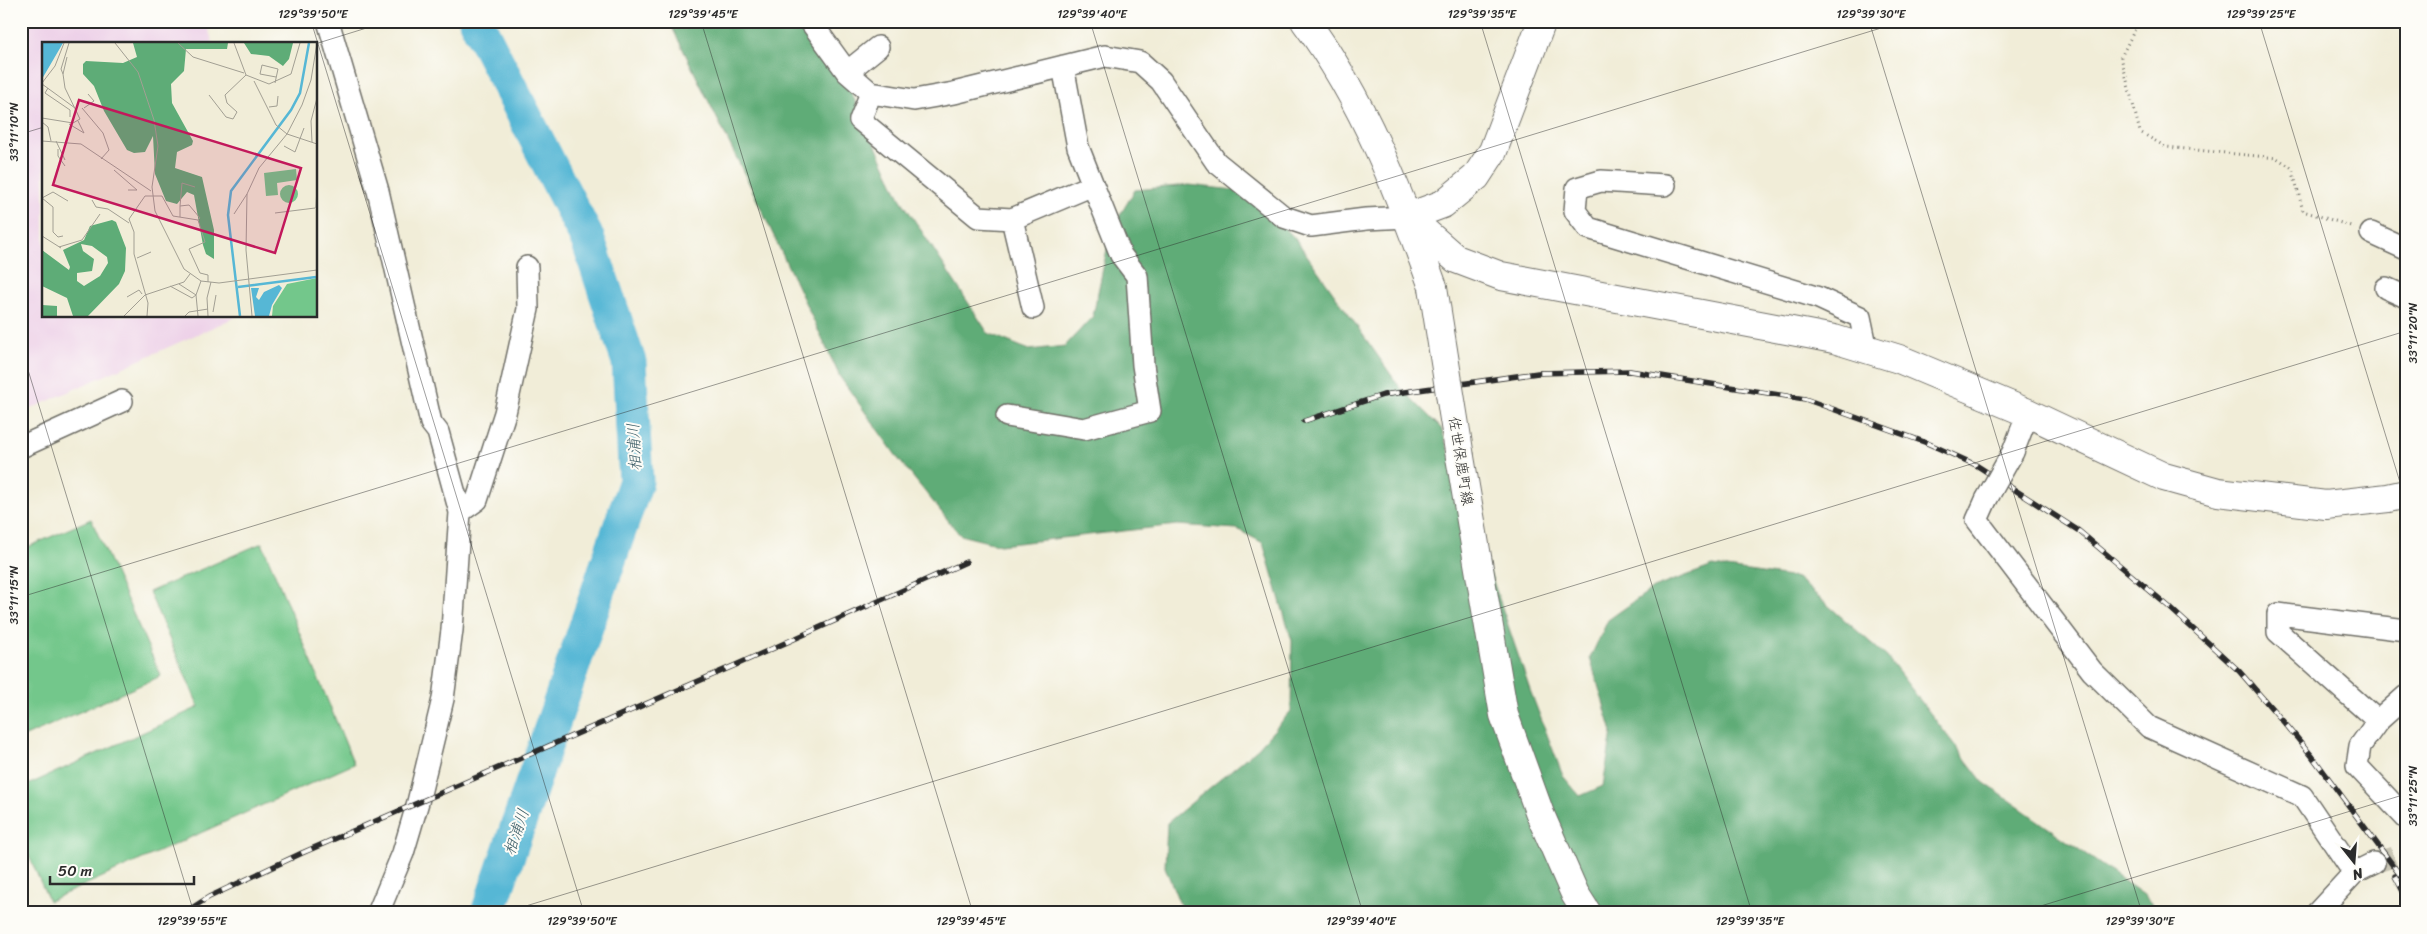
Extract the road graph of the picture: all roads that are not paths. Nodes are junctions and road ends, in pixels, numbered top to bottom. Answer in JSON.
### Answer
{"nodes":[{"id":1,"x":328,"y":21,"type":"edge"},
{"id":2,"x":810,"y":21,"type":"edge"},
{"id":3,"x":1305,"y":21,"type":"edge"},
{"id":4,"x":1542,"y":21,"type":"edge"},
{"id":5,"x":878,"y":48,"type":"dead end"},
{"id":6,"x":1063,"y":66,"type":"junction"},
{"id":7,"x":847,"y":72,"type":"junction"},
{"id":8,"x":871,"y":93,"type":"junction"},
{"id":9,"x":1093,"y":185,"type":"junction"},
{"id":10,"x":1665,"y":185,"type":"dead end"},
{"id":11,"x":1408,"y":218,"type":"junction"},
{"id":12,"x":1012,"y":219,"type":"junction"},
{"id":13,"x":2371,"y":233,"type":"road end"},
{"id":14,"x":2406,"y":249,"type":"edge"},
{"id":15,"x":527,"y":267,"type":"dead end"},
{"id":16,"x":2386,"y":288,"type":"dead end"},
{"id":17,"x":2406,"y":297,"type":"edge"},
{"id":18,"x":1033,"y":308,"type":"dead end"},
{"id":19,"x":1867,"y":350,"type":"junction"},
{"id":20,"x":122,"y":401,"type":"dead end"},
{"id":21,"x":2028,"y":413,"type":"junction"},
{"id":22,"x":1008,"y":416,"type":"dead end"},
{"id":23,"x":21,"y":447,"type":"edge"},
{"id":24,"x":2406,"y":494,"type":"edge"},
{"id":25,"x":460,"y":512,"type":"junction"},
{"id":26,"x":2406,"y":630,"type":"edge"},
{"id":27,"x":2406,"y":696,"type":"edge"},
{"id":28,"x":2378,"y":721,"type":"junction"},
{"id":29,"x":2406,"y":818,"type":"edge"},
{"id":30,"x":2374,"y":863,"type":"tunnel mouth"},
{"id":31,"x":2354,"y":873,"type":"junction"},
{"id":32,"x":378,"y":913,"type":"edge"},
{"id":33,"x":1587,"y":913,"type":"edge"},
{"id":34,"x":2317,"y":913,"type":"edge"}],
"edges":[{"from":1,"to":25,"type":"street"},
{"from":2,"to":7,"type":"street"},
{"from":3,"to":11,"type":"street","name":"佐世保鹿町線"},
{"from":4,"to":11,"type":"street"},
{"from":5,"to":7,"type":"street"},
{"from":6,"to":8,"type":"street"},
{"from":6,"to":9,"type":"street"},
{"from":6,"to":11,"type":"street"},
{"from":7,"to":8,"type":"street"},
{"from":8,"to":12,"type":"street"},
{"from":9,"to":12,"type":"street"},
{"from":9,"to":22,"type":"street"},
{"from":10,"to":19,"type":"street"},
{"from":11,"to":19,"type":"street"},
{"from":11,"to":33,"type":"street","name":"佐世保鹿町線","bridge":true},
{"from":12,"to":18,"type":"street"},
{"from":13,"to":14,"type":"street"},
{"from":15,"to":25,"type":"street"},
{"from":16,"to":17,"type":"street"},
{"from":19,"to":21,"type":"street"},
{"from":20,"to":23,"type":"street"},
{"from":21,"to":24,"type":"street"},
{"from":21,"to":31,"type":"street","bridge":true},
{"from":25,"to":32,"type":"street"},
{"from":26,"to":28,"type":"street"},
{"from":27,"to":28,"type":"street"},
{"from":28,"to":29,"type":"street"},
{"from":30,"to":31,"type":"street"},
{"from":31,"to":34,"type":"street"}]}
